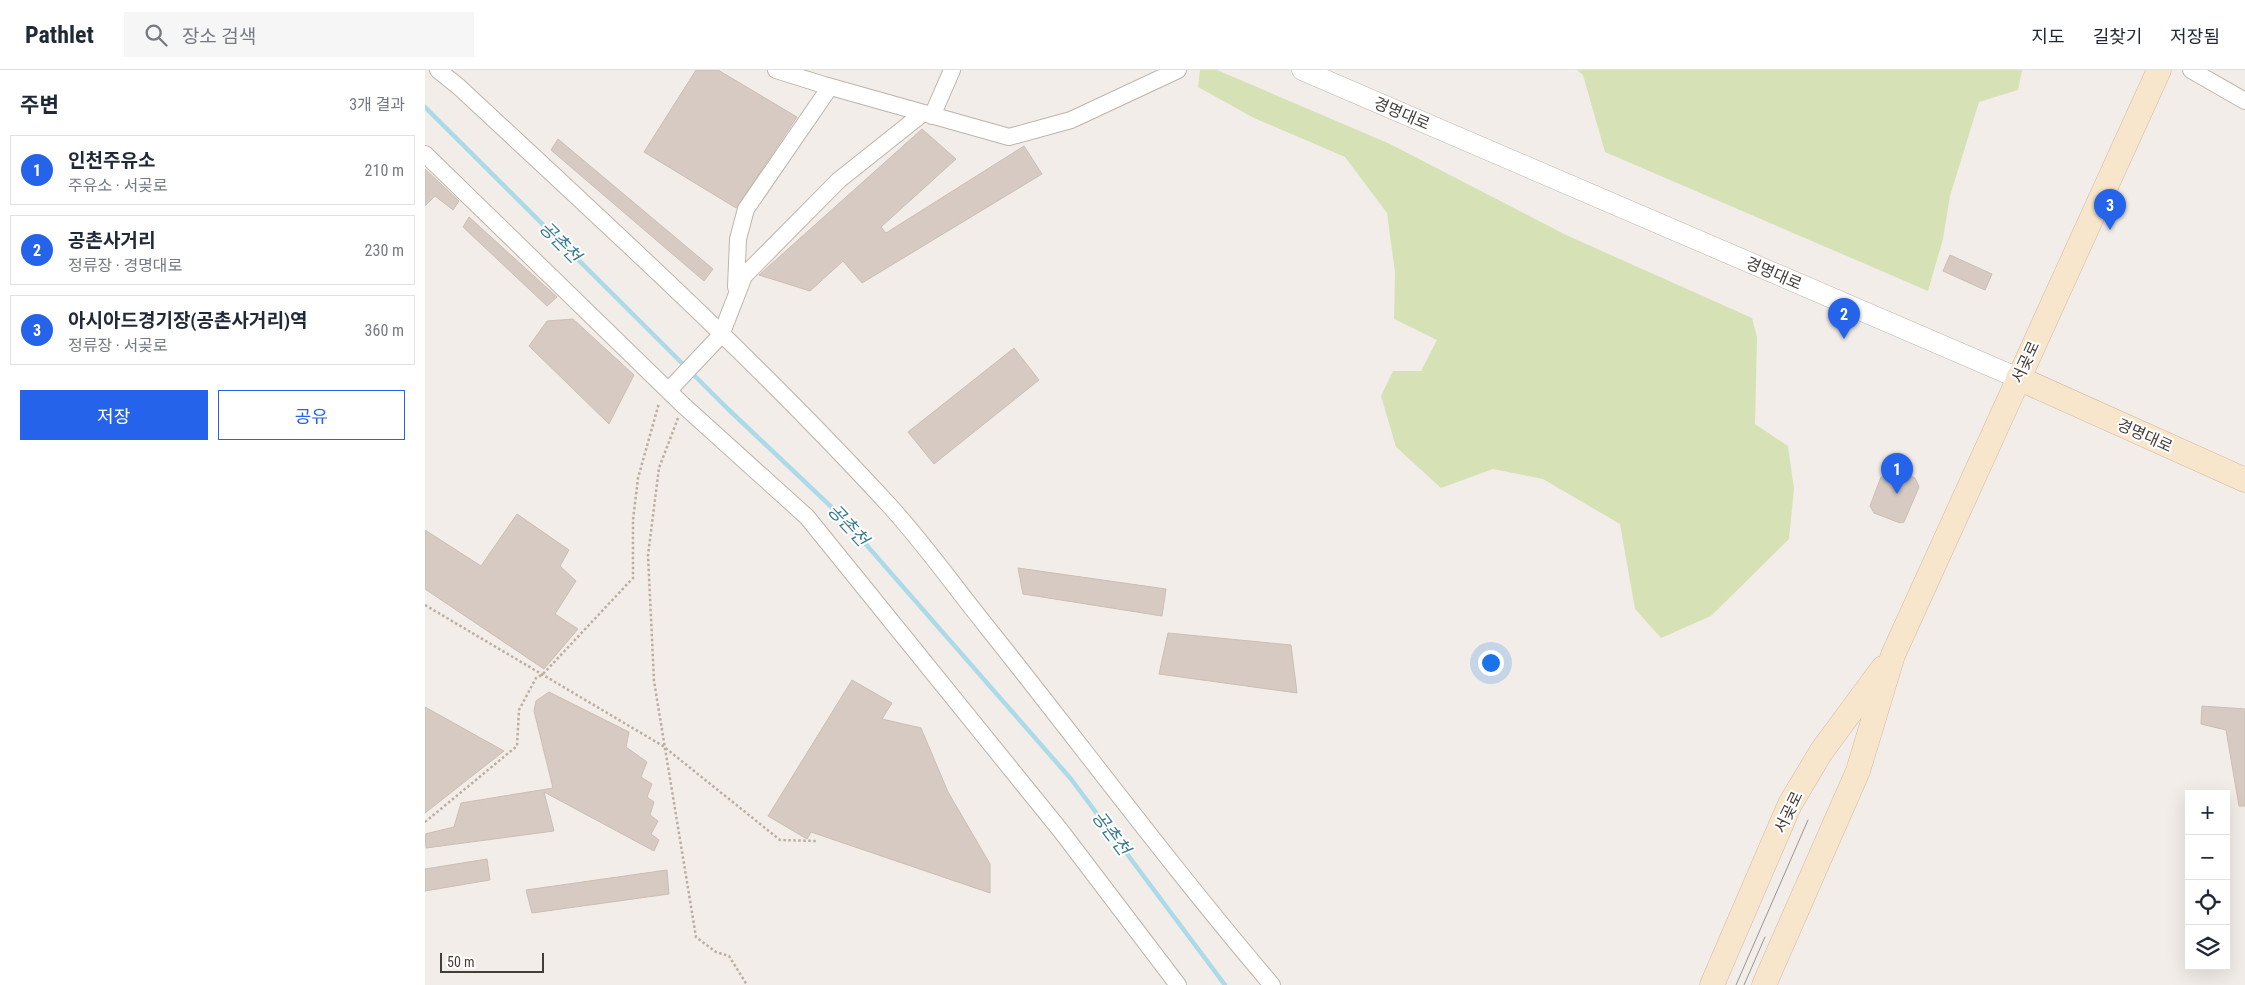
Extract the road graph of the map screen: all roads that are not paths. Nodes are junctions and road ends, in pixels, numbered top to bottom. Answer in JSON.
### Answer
{"nodes":[{"id":1,"x":438,"y":70,"type":"edge"},
{"id":2,"x":776,"y":70,"type":"edge"},
{"id":3,"x":951,"y":70,"type":"edge"},
{"id":4,"x":1178,"y":70,"type":"edge"},
{"id":5,"x":1302,"y":70,"type":"edge"},
{"id":6,"x":2159,"y":70,"type":"edge"},
{"id":7,"x":2191,"y":70,"type":"edge"},
{"id":8,"x":829,"y":87,"type":"junction"},
{"id":9,"x":2245,"y":101,"type":"edge"},
{"id":10,"x":927,"y":115,"type":"junction"},
{"id":11,"x":425,"y":154,"type":"edge"},
{"id":12,"x":736,"y":297,"type":"junction"},
{"id":13,"x":719,"y":338,"type":"junction"},
{"id":14,"x":2018,"y":378,"type":"junction"},
{"id":15,"x":672,"y":387,"type":"junction"},
{"id":16,"x":2245,"y":480,"type":"edge"},
{"id":17,"x":1890,"y":664,"type":"junction"},
{"id":18,"x":1178,"y":985,"type":"edge"},
{"id":19,"x":1272,"y":985,"type":"edge"},
{"id":20,"x":1712,"y":985,"type":"edge"},
{"id":21,"x":1727,"y":985,"type":"edge"},
{"id":22,"x":1764,"y":985,"type":"edge"}],
"edges":[{"from":1,"to":13,"type":"street"},
{"from":2,"to":8,"type":"street"},
{"from":3,"to":10,"type":"street"},
{"from":4,"to":10,"type":"street"},
{"from":5,"to":14,"type":"street","name":"경명대로"},
{"from":6,"to":14,"type":"main road","name":"서곶로"},
{"from":7,"to":9,"type":"street"},
{"from":8,"to":10,"type":"street"},
{"from":8,"to":12,"type":"street"},
{"from":10,"to":12,"type":"street"},
{"from":11,"to":15,"type":"street"},
{"from":12,"to":13,"type":"street"},
{"from":13,"to":15,"type":"street"},
{"from":13,"to":19,"type":"street"},
{"from":14,"to":16,"type":"main road","name":"경명대로"},
{"from":14,"to":17,"type":"main road","name":"서곶로"},
{"from":15,"to":18,"type":"street"},
{"from":17,"to":20,"type":"main road","name":"서곶로"},
{"from":17,"to":21,"type":"main road","name":"서곶로"},
{"from":17,"to":22,"type":"main road","name":"서곶로"}]}
